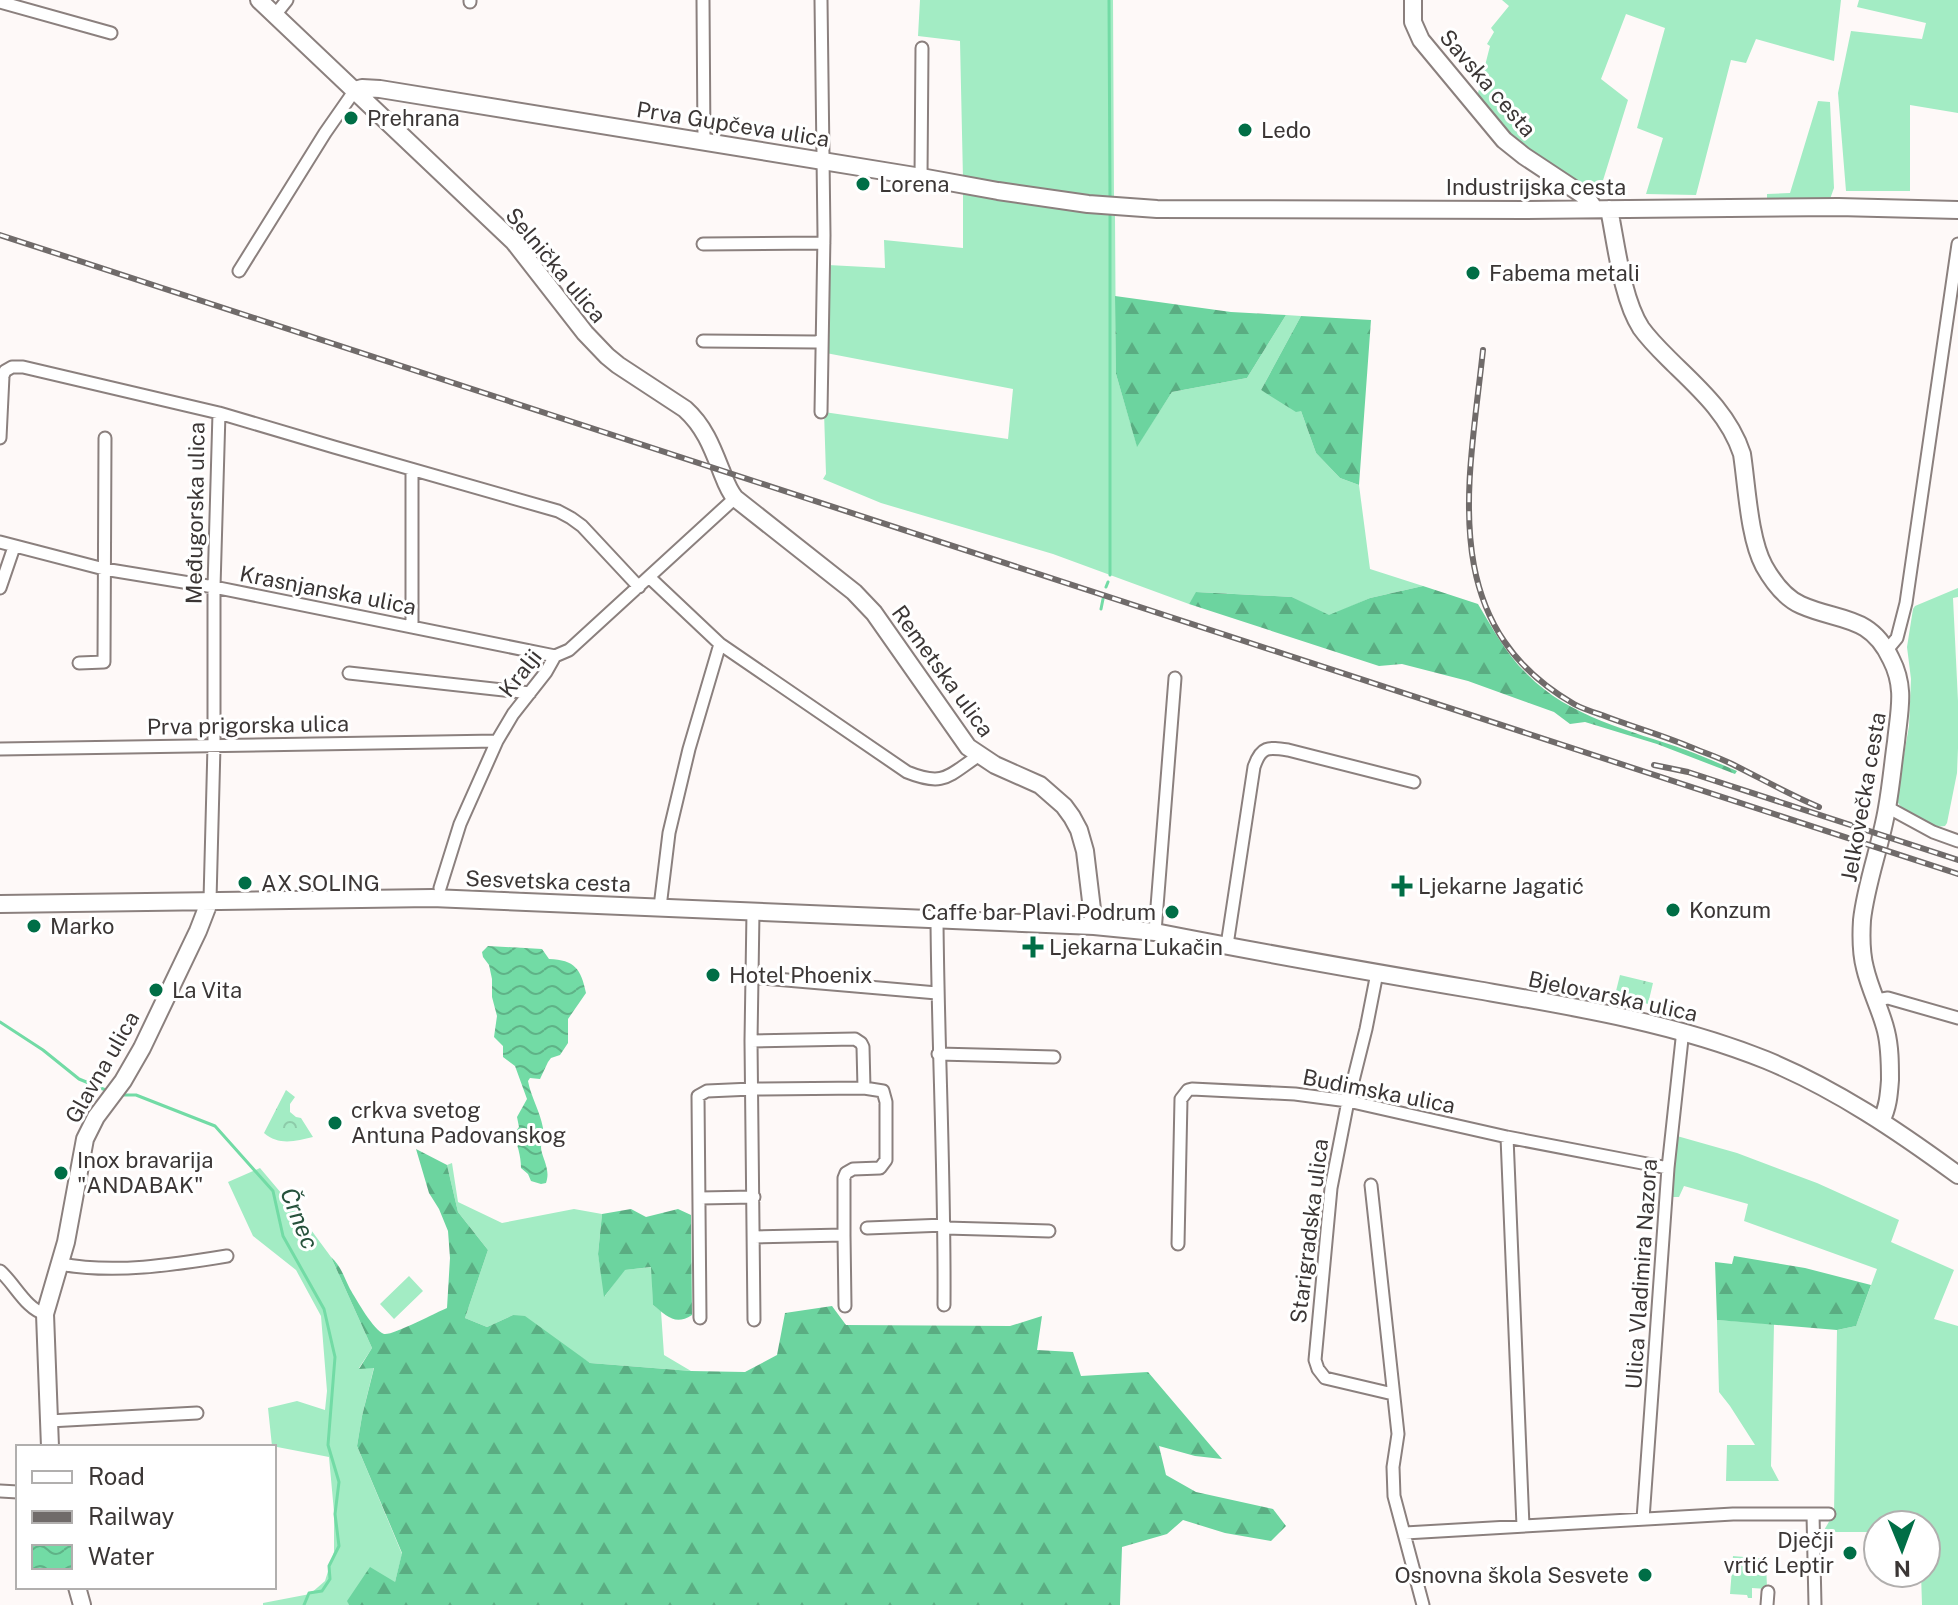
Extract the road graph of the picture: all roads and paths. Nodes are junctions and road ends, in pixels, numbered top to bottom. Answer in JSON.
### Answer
{"nodes":[{"id":1,"x":259,"y":0,"type":"edge"},
{"id":2,"x":287,"y":0,"type":"edge"},
{"id":3,"x":703,"y":0,"type":"edge"},
{"id":4,"x":821,"y":0,"type":"edge"},
{"id":5,"x":1413,"y":0,"type":"edge"},
{"id":6,"x":0,"y":2,"type":"edge"},
{"id":7,"x":275,"y":15,"type":"junction"},
{"id":8,"x":111,"y":33,"type":"dead end"},
{"id":9,"x":922,"y":48,"type":"dead end"},
{"id":10,"x":355,"y":90,"type":"junction"},
{"id":11,"x":704,"y":141,"type":"junction"},
{"id":12,"x":823,"y":161,"type":"junction"},
{"id":13,"x":921,"y":177,"type":"junction"},
{"id":14,"x":1109,"y":207,"type":"joint"},
{"id":15,"x":1600,"y":209,"type":"junction"},
{"id":16,"x":1958,"y":210,"type":"edge"},
{"id":17,"x":824,"y":243,"type":"junction"},
{"id":18,"x":703,"y":244,"type":"dead end"},
{"id":19,"x":1958,"y":244,"type":"edge"},
{"id":20,"x":239,"y":271,"type":"dead end"},
{"id":21,"x":821,"y":340,"type":"junction"},
{"id":22,"x":703,"y":341,"type":"dead end"},
{"id":23,"x":821,"y":412,"type":"dead end"},
{"id":24,"x":219,"y":413,"type":"junction"},
{"id":25,"x":0,"y":438,"type":"edge"},
{"id":26,"x":105,"y":438,"type":"dead end"},
{"id":27,"x":412,"y":470,"type":"junction"},
{"id":28,"x":735,"y":498,"type":"junction"},
{"id":29,"x":0,"y":542,"type":"edge"},
{"id":30,"x":14,"y":547,"type":"junction"},
{"id":31,"x":104,"y":569,"type":"junction"},
{"id":32,"x":649,"y":577,"type":"junction"},
{"id":33,"x":214,"y":587,"type":"junction"},
{"id":34,"x":639,"y":587,"type":"junction"},
{"id":35,"x":0,"y":588,"type":"edge"},
{"id":36,"x":412,"y":627,"type":"junction"},
{"id":37,"x":720,"y":644,"type":"junction"},
{"id":38,"x":1887,"y":650,"type":"junction"},
{"id":39,"x":555,"y":656,"type":"junction"},
{"id":40,"x":79,"y":663,"type":"dead end"},
{"id":41,"x":349,"y":673,"type":"dead end"},
{"id":42,"x":1175,"y":678,"type":"dead end"},
{"id":43,"x":530,"y":693,"type":"junction"},
{"id":44,"x":497,"y":741,"type":"junction"},
{"id":45,"x":214,"y":746,"type":"junction"},
{"id":46,"x":0,"y":749,"type":"edge"},
{"id":47,"x":978,"y":756,"type":"junction"},
{"id":48,"x":1414,"y":782,"type":"dead end"},
{"id":49,"x":1887,"y":807,"type":"junction"},
{"id":50,"x":1958,"y":841,"type":"edge"},
{"id":51,"x":440,"y":888,"type":"dead end"},
{"id":52,"x":210,"y":900,"type":"junction"},
{"id":53,"x":0,"y":904,"type":"edge"},
{"id":54,"x":660,"y":907,"type":"junction"},
{"id":55,"x":753,"y":912,"type":"junction"},
{"id":56,"x":937,"y":920,"type":"junction"},
{"id":57,"x":1094,"y":926,"type":"junction"},
{"id":58,"x":1155,"y":932,"type":"junction"},
{"id":59,"x":1227,"y":945,"type":"junction"},
{"id":60,"x":752,"y":977,"type":"junction"},
{"id":61,"x":1376,"y":978,"type":"junction"},
{"id":62,"x":937,"y":993,"type":"junction"},
{"id":63,"x":1876,"y":1000,"type":"junction"},
{"id":64,"x":1958,"y":1018,"type":"edge"},
{"id":65,"x":1681,"y":1032,"type":"junction"},
{"id":66,"x":751,"y":1041,"type":"junction"},
{"id":67,"x":938,"y":1054,"type":"junction"},
{"id":68,"x":1054,"y":1057,"type":"dead end"},
{"id":69,"x":864,"y":1088,"type":"junction"},
{"id":70,"x":752,"y":1089,"type":"junction"},
{"id":71,"x":1348,"y":1101,"type":"junction"},
{"id":72,"x":1881,"y":1121,"type":"junction"},
{"id":73,"x":1507,"y":1137,"type":"junction"},
{"id":74,"x":1668,"y":1168,"type":"junction"},
{"id":75,"x":1958,"y":1175,"type":"edge"},
{"id":76,"x":1371,"y":1185,"type":"dead end"},
{"id":77,"x":754,"y":1197,"type":"junction"},
{"id":78,"x":700,"y":1198,"type":"junction"},
{"id":79,"x":945,"y":1226,"type":"junction"},
{"id":80,"x":867,"y":1228,"type":"dead end"},
{"id":81,"x":1049,"y":1231,"type":"dead end"},
{"id":82,"x":844,"y":1235,"type":"junction"},
{"id":83,"x":754,"y":1237,"type":"junction"},
{"id":84,"x":1178,"y":1244,"type":"dead end"},
{"id":85,"x":227,"y":1256,"type":"dead end"},
{"id":86,"x":60,"y":1264,"type":"junction"},
{"id":87,"x":0,"y":1271,"type":"edge"},
{"id":88,"x":944,"y":1305,"type":"dead end"},
{"id":89,"x":845,"y":1306,"type":"dead end"},
{"id":90,"x":45,"y":1314,"type":"junction"},
{"id":91,"x":700,"y":1318,"type":"dead end"},
{"id":92,"x":754,"y":1320,"type":"dead end"},
{"id":93,"x":1393,"y":1394,"type":"junction"},
{"id":94,"x":197,"y":1413,"type":"dead end"},
{"id":95,"x":49,"y":1421,"type":"junction"},
{"id":96,"x":50,"y":1445,"type":"edge"},
{"id":97,"x":1813,"y":1514,"type":"junction"},
{"id":98,"x":1829,"y":1514,"type":"dead end"},
{"id":99,"x":1643,"y":1519,"type":"junction"},
{"id":100,"x":1523,"y":1526,"type":"junction"},
{"id":101,"x":1405,"y":1533,"type":"junction"},
{"id":102,"x":1768,"y":1592,"type":"dead end"},
{"id":103,"x":1423,"y":1604,"type":"edge"},
{"id":104,"x":1767,"y":1605,"type":"edge"},
{"id":105,"x":1815,"y":1605,"type":"edge"}],
"edges":[{"from":1,"to":7,"type":"street","name":"Selnička ulica"},
{"from":2,"to":7,"type":"street"},
{"from":3,"to":11,"type":"street"},
{"from":4,"to":12,"type":"street"},
{"from":5,"to":15,"type":"street","name":"Savska cesta"},
{"from":6,"to":8,"type":"street"},
{"from":7,"to":10,"type":"street","name":"Selnička ulica"},
{"from":9,"to":13,"type":"street"},
{"from":10,"to":11,"type":"street","name":"Prva Gupčeva ulica"},
{"from":10,"to":20,"type":"street"},
{"from":10,"to":28,"type":"street","name":"Selnička ulica"},
{"from":11,"to":12,"type":"street","name":"Prva Gupčeva ulica"},
{"from":12,"to":13,"type":"street","name":"Prva Gupčeva ulica"},
{"from":12,"to":17,"type":"street"},
{"from":13,"to":14,"type":"street","name":"Prva Gupčeva ulica"},
{"from":14,"to":15,"type":"street","name":"Industrijska cesta"},
{"from":15,"to":16,"type":"street","name":"Industrijska cesta"},
{"from":15,"to":38,"type":"street","name":"Jelkovečka cesta"},
{"from":17,"to":18,"type":"street"},
{"from":17,"to":21,"type":"street"},
{"from":19,"to":38,"type":"street"},
{"from":21,"to":22,"type":"street"},
{"from":21,"to":23,"type":"street"},
{"from":24,"to":25,"type":"street","name":"Međugorska ulica"},
{"from":24,"to":27,"type":"street"},
{"from":24,"to":33,"type":"street","name":"Međugorska ulica"},
{"from":26,"to":31,"type":"street"},
{"from":27,"to":34,"type":"street"},
{"from":27,"to":36,"type":"street"},
{"from":28,"to":32,"type":"street","name":"Kralji"},
{"from":28,"to":47,"type":"street","name":"Remetska ulica"},
{"from":29,"to":30,"type":"street","name":"Krasnjanska ulica"},
{"from":30,"to":31,"type":"street","name":"Krasnjanska ulica"},
{"from":30,"to":35,"type":"street"},
{"from":31,"to":33,"type":"street","name":"Krasnjanska ulica"},
{"from":31,"to":40,"type":"street"},
{"from":32,"to":34,"type":"street","name":"Kralji"},
{"from":32,"to":37,"type":"street"},
{"from":33,"to":36,"type":"street","name":"Krasnjanska ulica"},
{"from":33,"to":45,"type":"street","name":"Međugorska ulica"},
{"from":34,"to":39,"type":"street","name":"Kralji"},
{"from":36,"to":39,"type":"street","name":"Krasnjanska ulica"},
{"from":37,"to":47,"type":"street"},
{"from":37,"to":54,"type":"street"},
{"from":38,"to":49,"type":"street","name":"Jelkovečka cesta"},
{"from":39,"to":43,"type":"street","name":"Kralji"},
{"from":41,"to":43,"type":"street"},
{"from":42,"to":58,"type":"street"},
{"from":43,"to":44,"type":"street","name":"Kralji"},
{"from":44,"to":45,"type":"street","name":"Prva prigorska ulica"},
{"from":44,"to":51,"type":"street","name":"Kralji"},
{"from":45,"to":46,"type":"street","name":"Prva prigorska ulica"},
{"from":45,"to":52,"type":"street","name":"Međugorska ulica"},
{"from":47,"to":57,"type":"street","name":"Remetska ulica"},
{"from":48,"to":59,"type":"street"},
{"from":49,"to":50,"type":"street"},
{"from":49,"to":63,"type":"street","name":"Jelkovečka cesta"},
{"from":52,"to":53,"type":"street","name":"Sesvetska cesta"},
{"from":52,"to":54,"type":"street","name":"Sesvetska cesta"},
{"from":52,"to":86,"type":"street","name":"Glavna ulica"},
{"from":54,"to":55,"type":"street","name":"Sesvetska cesta"},
{"from":55,"to":56,"type":"street","name":"Sesvetska cesta"},
{"from":55,"to":60,"type":"street"},
{"from":56,"to":57,"type":"street","name":"Sesvetska cesta"},
{"from":56,"to":62,"type":"street"},
{"from":57,"to":58,"type":"street","name":"Bjelovarska ulica"},
{"from":58,"to":59,"type":"street","name":"Bjelovarska ulica"},
{"from":59,"to":61,"type":"street","name":"Bjelovarska ulica"},
{"from":60,"to":62,"type":"street"},
{"from":60,"to":66,"type":"street"},
{"from":61,"to":65,"type":"street","name":"Bjelovarska ulica"},
{"from":61,"to":71,"type":"street","name":"Starigradska ulica"},
{"from":62,"to":67,"type":"street"},
{"from":63,"to":64,"type":"street"},
{"from":63,"to":72,"type":"street","name":"Jelkovečka cesta"},
{"from":65,"to":72,"type":"street","name":"Bjelovarska ulica"},
{"from":65,"to":74,"type":"street","name":"Ulica Vladimira Nazora"},
{"from":66,"to":69,"type":"street"},
{"from":66,"to":70,"type":"street"},
{"from":67,"to":68,"type":"street"},
{"from":67,"to":79,"type":"street"},
{"from":69,"to":70,"type":"street"},
{"from":69,"to":82,"type":"street"},
{"from":70,"to":77,"type":"street"},
{"from":70,"to":78,"type":"street"},
{"from":71,"to":73,"type":"street","name":"Budimska ulica"},
{"from":71,"to":84,"type":"street","name":"Budimska ulica"},
{"from":71,"to":93,"type":"street","name":"Starigradska ulica"},
{"from":72,"to":75,"type":"street","name":"Bjelovarska ulica"},
{"from":73,"to":74,"type":"street","name":"Budimska ulica"},
{"from":73,"to":100,"type":"street"},
{"from":74,"to":99,"type":"street","name":"Ulica Vladimira Nazora"},
{"from":76,"to":93,"type":"street"},
{"from":77,"to":78,"type":"street"},
{"from":77,"to":83,"type":"street"},
{"from":78,"to":91,"type":"street"},
{"from":79,"to":80,"type":"street"},
{"from":79,"to":81,"type":"street"},
{"from":79,"to":88,"type":"street"},
{"from":82,"to":83,"type":"street"},
{"from":82,"to":89,"type":"street"},
{"from":83,"to":92,"type":"street"},
{"from":85,"to":86,"type":"street"},
{"from":86,"to":90,"type":"street","name":"Glavna ulica"},
{"from":87,"to":90,"type":"street"},
{"from":90,"to":95,"type":"street","name":"Glavna ulica"},
{"from":93,"to":101,"type":"street"},
{"from":94,"to":95,"type":"street"},
{"from":95,"to":96,"type":"street","name":"Glavna ulica"},
{"from":97,"to":98,"type":"street"},
{"from":97,"to":99,"type":"street"},
{"from":97,"to":105,"type":"street"},
{"from":99,"to":100,"type":"street"},
{"from":100,"to":101,"type":"street"},
{"from":101,"to":103,"type":"street"},
{"from":102,"to":104,"type":"street"}]}
